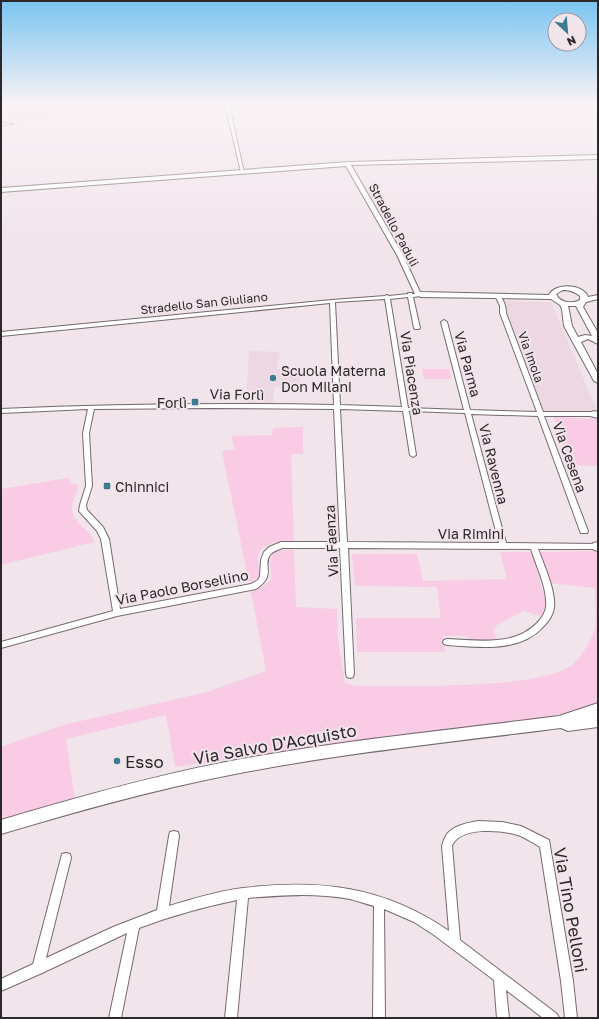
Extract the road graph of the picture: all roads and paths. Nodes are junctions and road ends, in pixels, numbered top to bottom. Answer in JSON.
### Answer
{"nodes":[{"id":1,"x":238,"y":152,"type":"edge"},
{"id":2,"x":598,"y":157,"type":"edge"},
{"id":3,"x":348,"y":164,"type":"junction"},
{"id":4,"x":243,"y":172,"type":"junction"},
{"id":5,"x":1,"y":190,"type":"edge"},
{"id":6,"x":579,"y":292,"type":"junction"},
{"id":7,"x":410,"y":294,"type":"junction"},
{"id":8,"x":421,"y":294,"type":"junction"},
{"id":9,"x":598,"y":294,"type":"edge"},
{"id":10,"x":500,"y":295,"type":"junction"},
{"id":11,"x":553,"y":295,"type":"junction"},
{"id":12,"x":387,"y":296,"type":"junction"},
{"id":13,"x":598,"y":297,"type":"edge"},
{"id":14,"x":332,"y":301,"type":"junction"},
{"id":15,"x":584,"y":301,"type":"junction"},
{"id":16,"x":562,"y":302,"type":"junction"},
{"id":17,"x":444,"y":322,"type":"dead end"},
{"id":18,"x":417,"y":328,"type":"dead end"},
{"id":19,"x":1,"y":334,"type":"edge"},
{"id":20,"x":598,"y":339,"type":"edge"},
{"id":21,"x":577,"y":341,"type":"junction"},
{"id":22,"x":598,"y":342,"type":"edge"},
{"id":23,"x":598,"y":382,"type":"edge"},
{"id":24,"x":598,"y":388,"type":"edge"},
{"id":25,"x":337,"y":407,"type":"junction"},
{"id":26,"x":91,"y":408,"type":"junction"},
{"id":27,"x":406,"y":410,"type":"junction"},
{"id":28,"x":1,"y":411,"type":"edge"},
{"id":29,"x":468,"y":412,"type":"junction"},
{"id":30,"x":541,"y":415,"type":"junction"},
{"id":31,"x":596,"y":415,"type":"edge"},
{"id":32,"x":413,"y":455,"type":"dead end"},
{"id":33,"x":584,"y":531,"type":"dead end"},
{"id":34,"x":344,"y":545,"type":"junction"},
{"id":35,"x":503,"y":546,"type":"junction"},
{"id":36,"x":534,"y":546,"type":"junction"},
{"id":37,"x":598,"y":546,"type":"edge"},
{"id":38,"x":117,"y":613,"type":"junction"},
{"id":39,"x":447,"y":642,"type":"dead end"},
{"id":40,"x":1,"y":645,"type":"edge"},
{"id":41,"x":350,"y":674,"type":"dead end"},
{"id":42,"x":598,"y":709,"type":"edge"},
{"id":43,"x":598,"y":721,"type":"edge"},
{"id":44,"x":561,"y":722,"type":"junction"},
{"id":45,"x":1,"y":827,"type":"edge"},
{"id":46,"x":174,"y":836,"type":"dead end"},
{"id":47,"x":66,"y":858,"type":"dead end"},
{"id":48,"x":243,"y":893,"type":"junction"},
{"id":49,"x":379,"y":901,"type":"junction"},
{"id":50,"x":162,"y":913,"type":"junction"},
{"id":51,"x":134,"y":924,"type":"junction"},
{"id":52,"x":455,"y":942,"type":"junction"},
{"id":53,"x":38,"y":969,"type":"junction"},
{"id":54,"x":499,"y":977,"type":"junction"},
{"id":55,"x":2,"y":987,"type":"edge"},
{"id":56,"x":115,"y":1018,"type":"edge"},
{"id":57,"x":231,"y":1018,"type":"edge"},
{"id":58,"x":379,"y":1018,"type":"edge"},
{"id":59,"x":503,"y":1018,"type":"edge"},
{"id":60,"x":553,"y":1018,"type":"edge"},
{"id":61,"x":571,"y":1018,"type":"edge"}],
"edges":[{"from":1,"to":4,"type":"street"},
{"from":2,"to":3,"type":"street"},
{"from":3,"to":4,"type":"street"},
{"from":3,"to":8,"type":"street","name":"Stradello Paduli"},
{"from":4,"to":5,"type":"street"},
{"from":6,"to":9,"type":"street"},
{"from":6,"to":11,"type":"street"},
{"from":6,"to":15,"type":"street"},
{"from":7,"to":8,"type":"street","name":"Stradello San Giuliano"},
{"from":7,"to":12,"type":"street","name":"Stradello San Giuliano"},
{"from":7,"to":18,"type":"street"},
{"from":8,"to":10,"type":"street","name":"Stradello San Giuliano"},
{"from":10,"to":11,"type":"street","name":"Stradello San Giuliano"},
{"from":10,"to":30,"type":"street","name":"Via Imola"},
{"from":11,"to":16,"type":"street"},
{"from":12,"to":14,"type":"street","name":"Stradello San Giuliano"},
{"from":12,"to":27,"type":"street","name":"Via Piacenza"},
{"from":13,"to":15,"type":"street"},
{"from":14,"to":19,"type":"street","name":"Stradello San Giuliano"},
{"from":14,"to":25,"type":"street","name":"Via Faenza"},
{"from":15,"to":16,"type":"street"},
{"from":15,"to":20,"type":"street"},
{"from":16,"to":21,"type":"street"},
{"from":17,"to":29,"type":"street","name":"Via Parma"},
{"from":21,"to":22,"type":"street"},
{"from":21,"to":23,"type":"street"},
{"from":23,"to":24,"type":"street"},
{"from":25,"to":26,"type":"street","name":"Via Forlì"},
{"from":25,"to":27,"type":"street","name":"Via Forlì"},
{"from":25,"to":34,"type":"street","name":"Via Faenza"},
{"from":26,"to":28,"type":"street","name":"Via Forlì"},
{"from":26,"to":38,"type":"street"},
{"from":27,"to":29,"type":"street","name":"Via Forlì"},
{"from":27,"to":32,"type":"street","name":"Via Piacenza"},
{"from":29,"to":30,"type":"street","name":"Via Forlì"},
{"from":29,"to":35,"type":"street","name":"Via Ravenna"},
{"from":30,"to":31,"type":"street","name":"Via Forlì"},
{"from":30,"to":33,"type":"street","name":"Via Cesena"},
{"from":34,"to":35,"type":"street","name":"Via Rimini"},
{"from":34,"to":38,"type":"street","name":"Via Paolo Borsellino"},
{"from":34,"to":41,"type":"street","name":"Via Faenza"},
{"from":35,"to":36,"type":"street","name":"Via Rimini"},
{"from":36,"to":37,"type":"street","name":"Via Rimini"},
{"from":36,"to":39,"type":"street"},
{"from":38,"to":40,"type":"street","name":"Via Paolo Borsellino"},
{"from":42,"to":44,"type":"street","name":"Via Salvo D'Acquisto"},
{"from":43,"to":44,"type":"street","name":"Via Salvo D'Acquisto"},
{"from":44,"to":45,"type":"street","name":"Via Salvo D'Acquisto"},
{"from":46,"to":50,"type":"street"},
{"from":47,"to":53,"type":"street"},
{"from":48,"to":49,"type":"street"},
{"from":48,"to":50,"type":"street"},
{"from":48,"to":57,"type":"street"},
{"from":49,"to":52,"type":"street"},
{"from":49,"to":58,"type":"street"},
{"from":50,"to":51,"type":"street"},
{"from":51,"to":53,"type":"street"},
{"from":51,"to":56,"type":"street"},
{"from":52,"to":54,"type":"street"},
{"from":52,"to":61,"type":"street","name":"Via Tino Pelloni"},
{"from":53,"to":55,"type":"street"},
{"from":54,"to":59,"type":"street"},
{"from":54,"to":60,"type":"street"}]}
